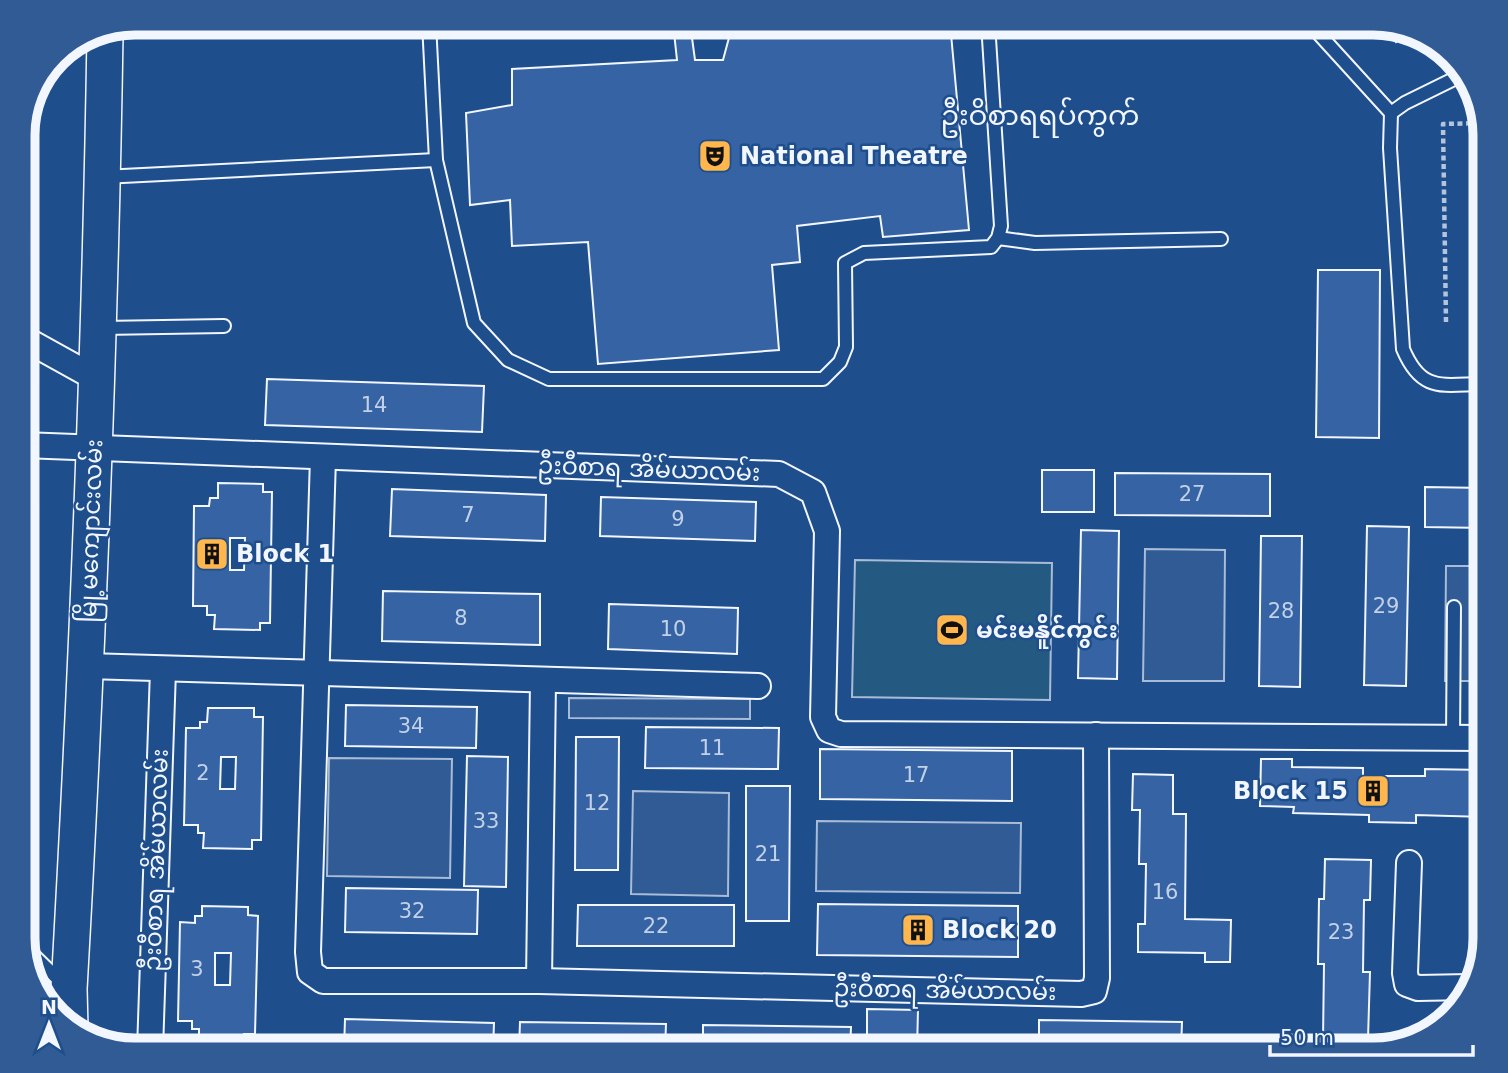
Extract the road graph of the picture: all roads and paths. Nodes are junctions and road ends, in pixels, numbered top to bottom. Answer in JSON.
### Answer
{"nodes":[{"id":1,"x":430,"y":35,"type":"edge"},
{"id":2,"x":989,"y":35,"type":"edge"},
{"id":3,"x":1320,"y":35,"type":"edge"},
{"id":4,"x":105,"y":41,"type":"edge"},
{"id":5,"x":1455,"y":78,"type":"edge"},
{"id":6,"x":1391,"y":113,"type":"junction"},
{"id":7,"x":1472,"y":123,"type":"edge"},
{"id":8,"x":436,"y":160,"type":"junction"},
{"id":9,"x":103,"y":177,"type":"junction"},
{"id":10,"x":998,"y":238,"type":"junction"},
{"id":11,"x":1221,"y":239,"type":"dead end"},
{"id":12,"x":1446,"y":323,"type":"dead end"},
{"id":13,"x":224,"y":326,"type":"dead end"},
{"id":14,"x":100,"y":328,"type":"junction"},
{"id":15,"x":35,"y":345,"type":"edge"},
{"id":16,"x":97,"y":379,"type":"junction"},
{"id":17,"x":1473,"y":384,"type":"edge"},
{"id":18,"x":35,"y":445,"type":"edge"},
{"id":19,"x":94,"y":446,"type":"junction"},
{"id":20,"x":323,"y":457,"type":"junction"},
{"id":21,"x":1454,"y":607,"type":"dead end"},
{"id":22,"x":87,"y":666,"type":"junction"},
{"id":23,"x":163,"y":670,"type":"junction"},
{"id":24,"x":317,"y":674,"type":"junction"},
{"id":25,"x":543,"y":681,"type":"junction"},
{"id":26,"x":758,"y":686,"type":"dead end"},
{"id":27,"x":1096,"y":735,"type":"junction"},
{"id":28,"x":1453,"y":738,"type":"junction"},
{"id":29,"x":1473,"y":738,"type":"edge"},
{"id":30,"x":1409,"y":863,"type":"dead end"},
{"id":31,"x":37,"y":959,"type":"edge"},
{"id":32,"x":539,"y":981,"type":"junction"},
{"id":33,"x":1460,"y":987,"type":"edge"},
{"id":34,"x":69,"y":989,"type":"joint"},
{"id":35,"x":150,"y":1038,"type":"edge"}],
"edges":[{"from":1,"to":8,"type":"lane"},
{"from":2,"to":10,"type":"lane"},
{"from":3,"to":6,"type":"lane"},
{"from":4,"to":9,"type":"main road","name":"မြို့မကျောင်းလမ်း"},
{"from":5,"to":6,"type":"lane"},
{"from":6,"to":17,"type":"lane"},
{"from":7,"to":12,"type":"path"},
{"from":8,"to":9,"type":"lane"},
{"from":8,"to":10,"type":"lane"},
{"from":9,"to":14,"type":"main road","name":"မြို့မကျောင်းလမ်း"},
{"from":10,"to":11,"type":"lane"},
{"from":13,"to":14,"type":"lane"},
{"from":14,"to":16,"type":"main road","name":"မြို့မကျောင်းလမ်း"},
{"from":15,"to":16,"type":"street"},
{"from":16,"to":19,"type":"main road","name":"မြို့မကျောင်းလမ်း"},
{"from":18,"to":19,"type":"street","name":"ဦးဝီစာရ အိမ်ယာလမ်း"},
{"from":19,"to":20,"type":"street","name":"ဦးဝီစာရ အိမ်ယာလမ်း"},
{"from":19,"to":22,"type":"main road","name":"မြို့မကျောင်းလမ်း"},
{"from":20,"to":24,"type":"street","name":"ဦးဝီစာရ အိမ်ယာလမ်း"},
{"from":20,"to":27,"type":"street","name":"ဦးဝီစာရ အိမ်ယာလမ်း"},
{"from":21,"to":28,"type":"lane"},
{"from":22,"to":23,"type":"street"},
{"from":22,"to":34,"type":"main road","name":"မြို့မကျောင်းလမ်း"},
{"from":23,"to":24,"type":"street"},
{"from":23,"to":35,"type":"street","name":"ဦးဝီစာရ အိမ်ယာလမ်း"},
{"from":24,"to":25,"type":"street"},
{"from":24,"to":32,"type":"street","name":"ဦးဝီစာရ အိမ်ယာလမ်း"},
{"from":25,"to":26,"type":"street"},
{"from":25,"to":32,"type":"street"},
{"from":27,"to":28,"type":"street","name":"ဦးဝီစာရ အိမ်ယာလမ်း"},
{"from":27,"to":32,"type":"street","name":"ဦးဝီစာရ အိမ်ယာလမ်း"},
{"from":28,"to":29,"type":"street","name":"ဦးဝီစာရ အိမ်ယာလမ်း"},
{"from":30,"to":33,"type":"street"},
{"from":31,"to":34,"type":"lane"}]}
